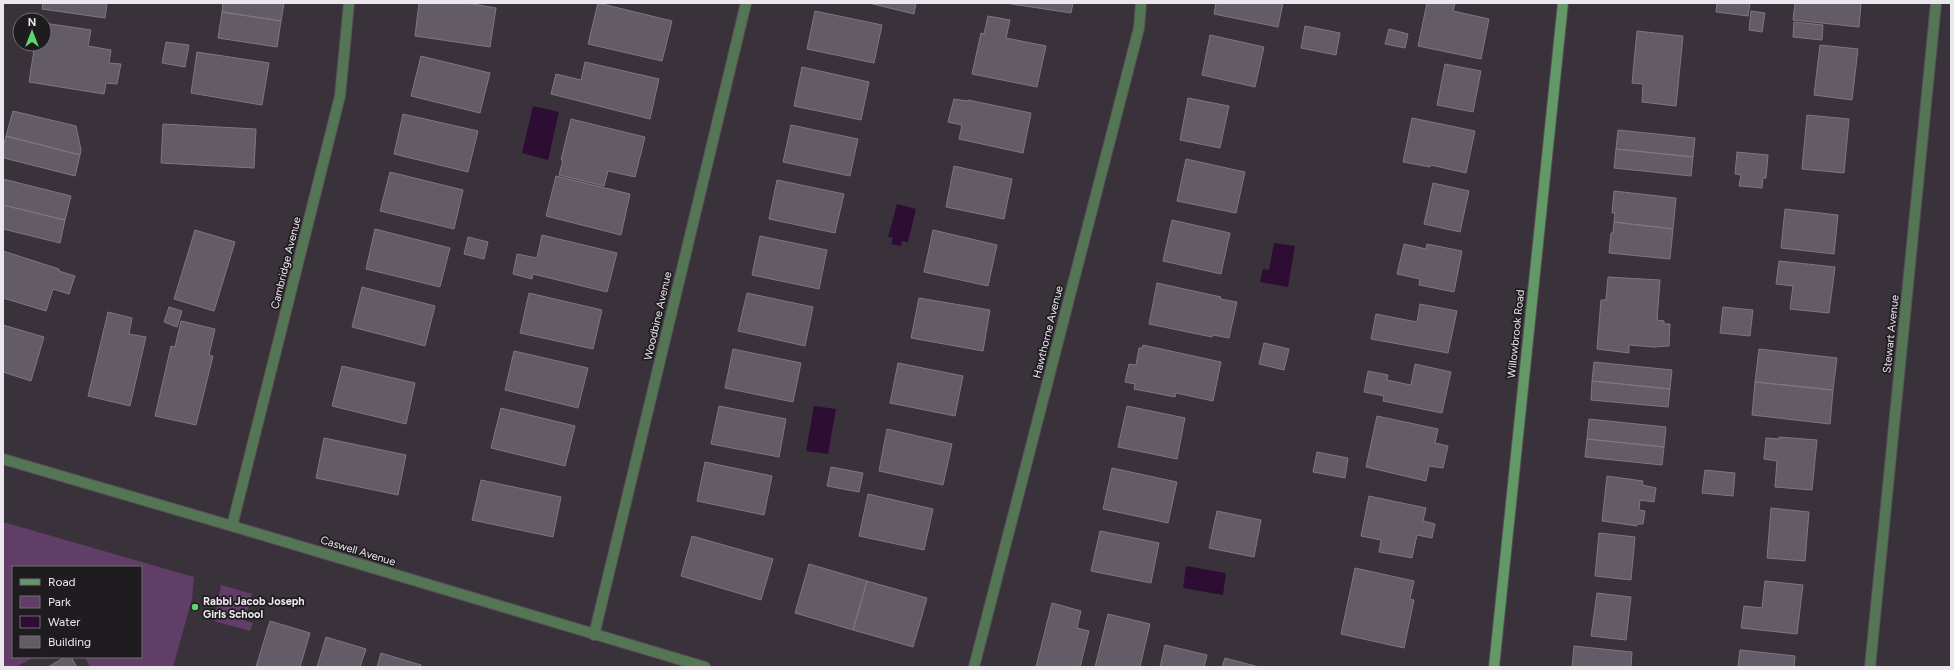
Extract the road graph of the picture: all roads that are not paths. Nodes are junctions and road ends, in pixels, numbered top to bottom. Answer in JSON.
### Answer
{"nodes":[{"id":1,"x":349,"y":3,"type":"edge"},
{"id":2,"x":746,"y":3,"type":"edge"},
{"id":3,"x":1141,"y":3,"type":"edge"},
{"id":4,"x":1563,"y":3,"type":"edge"},
{"id":5,"x":1936,"y":3,"type":"edge"},
{"id":6,"x":3,"y":459,"type":"edge"},
{"id":7,"x":232,"y":526,"type":"junction"},
{"id":8,"x":594,"y":635,"type":"junction"},
{"id":9,"x":705,"y":667,"type":"edge"},
{"id":10,"x":974,"y":667,"type":"edge"},
{"id":11,"x":1494,"y":667,"type":"edge"},
{"id":12,"x":1870,"y":667,"type":"edge"}],
"edges":[{"from":1,"to":7,"type":"street","name":"Cambridge Avenue"},
{"from":2,"to":8,"type":"street","name":"Woodbine Avenue"},
{"from":3,"to":10,"type":"street","name":"Hawthorne Avenue"},
{"from":4,"to":11,"type":"street","name":"Willowbrook Road"},
{"from":5,"to":12,"type":"street","name":"Stewart Avenue"},
{"from":6,"to":7,"type":"street","name":"Caswell Avenue"},
{"from":7,"to":8,"type":"street","name":"Caswell Avenue"},
{"from":8,"to":9,"type":"street","name":"Caswell Avenue"}]}
